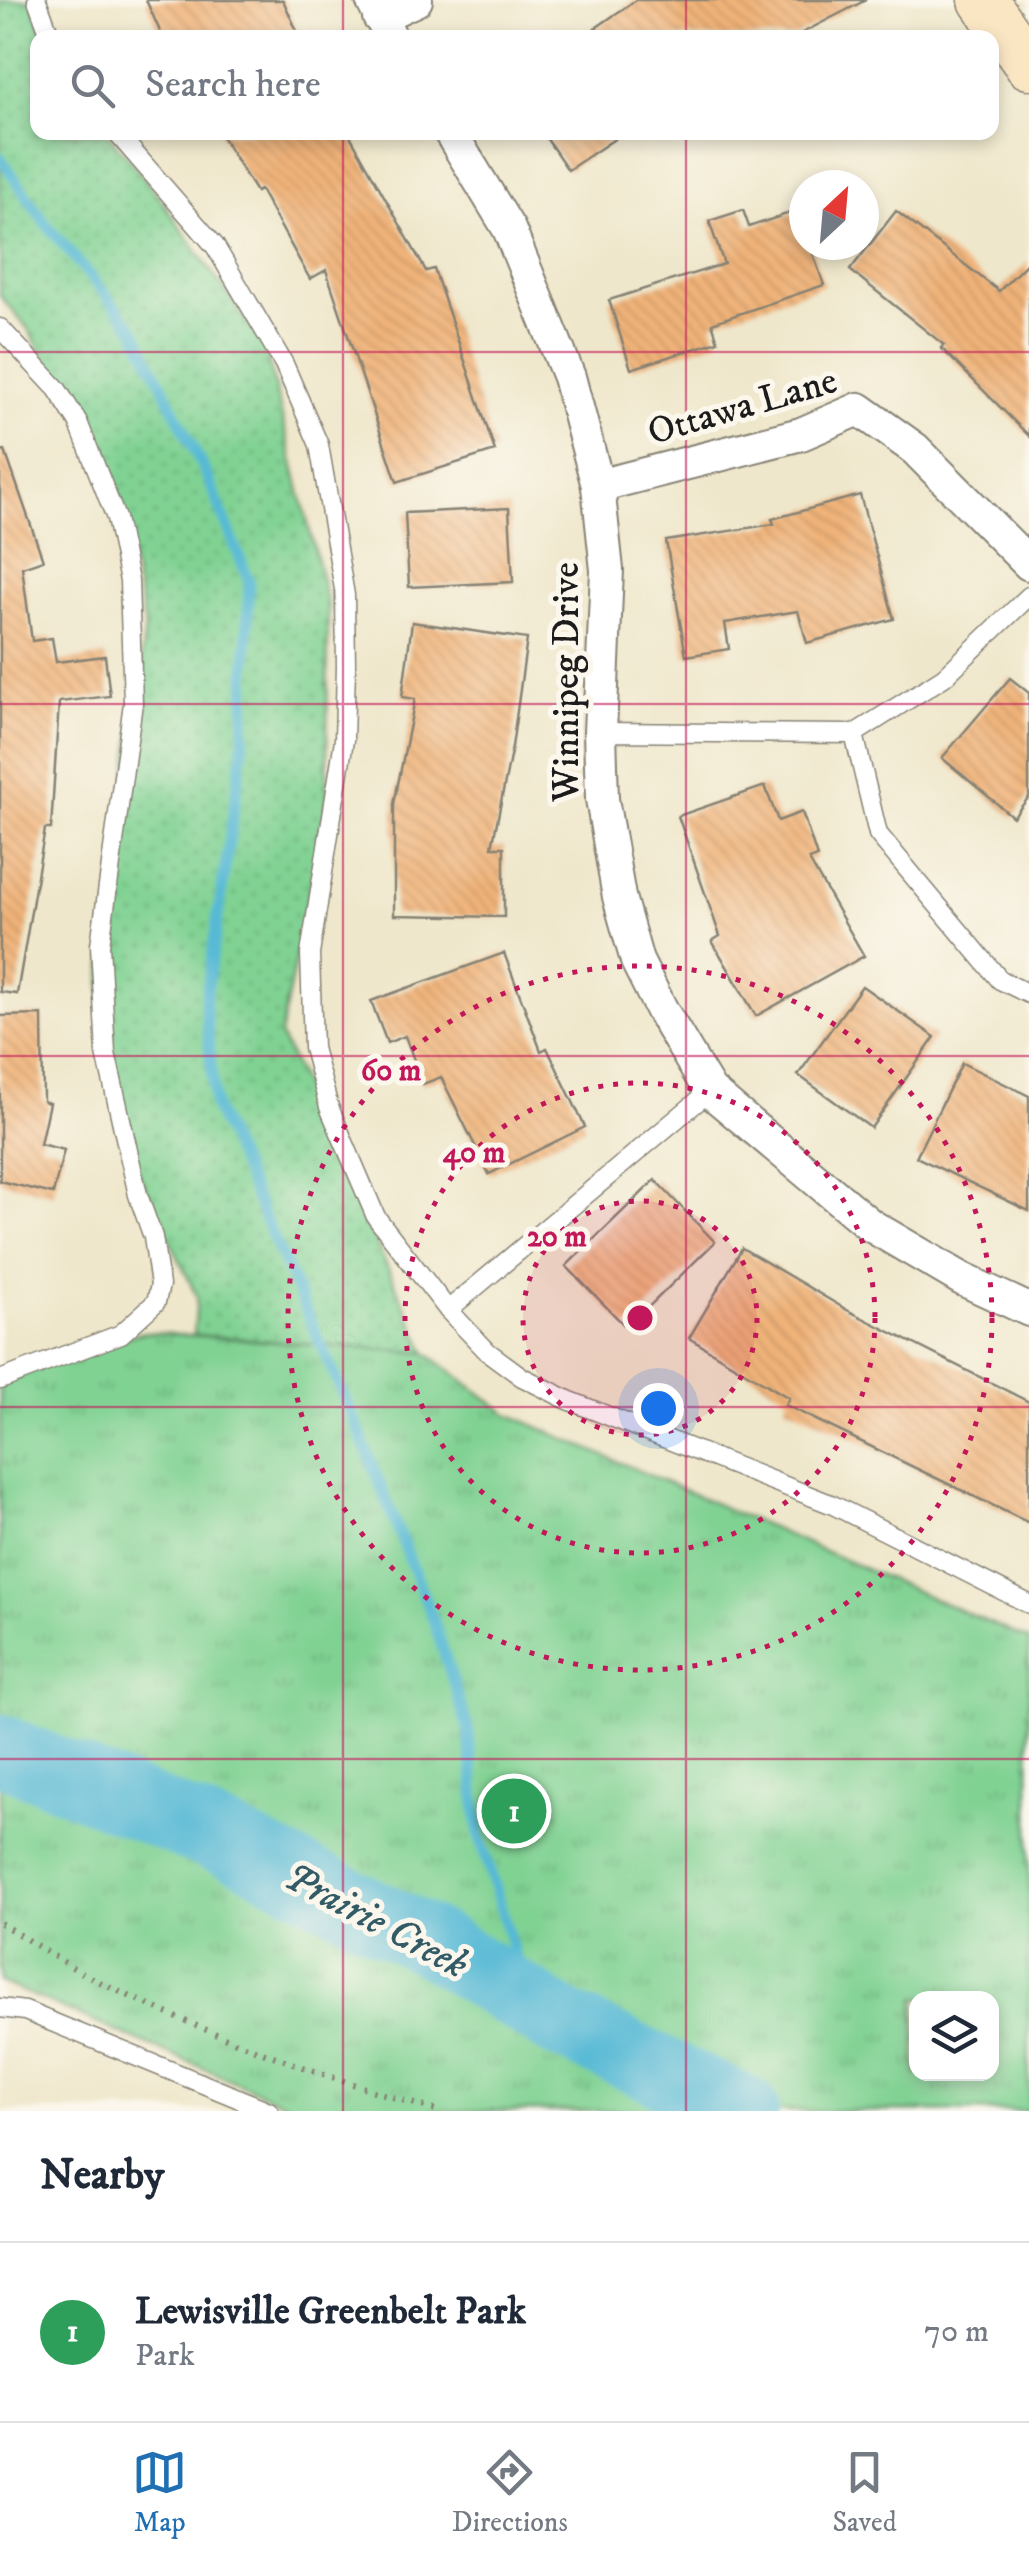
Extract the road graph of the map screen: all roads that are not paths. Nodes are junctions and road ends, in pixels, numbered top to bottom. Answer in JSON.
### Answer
{"nodes":[{"id":1,"x":38,"y":0,"type":"edge"},
{"id":2,"x":416,"y":0,"type":"edge"},
{"id":3,"x":983,"y":0,"type":"edge"},
{"id":4,"x":381,"y":18,"type":"edge"},
{"id":5,"x":48,"y":30,"type":"edge"},
{"id":6,"x":1029,"y":64,"type":"edge"},
{"id":7,"x":123,"y":140,"type":"edge"},
{"id":8,"x":455,"y":140,"type":"edge"},
{"id":9,"x":0,"y":328,"type":"edge"},
{"id":10,"x":598,"y":486,"type":"junction"},
{"id":11,"x":1029,"y":564,"type":"edge"},
{"id":12,"x":1029,"y":596,"type":"edge"},
{"id":13,"x":600,"y":732,"type":"junction"},
{"id":14,"x":854,"y":734,"type":"junction"},
{"id":15,"x":1029,"y":994,"type":"edge"},
{"id":16,"x":710,"y":1092,"type":"junction"},
{"id":17,"x":448,"y":1310,"type":"junction"},
{"id":18,"x":1029,"y":1310,"type":"edge"},
{"id":19,"x":0,"y":1380,"type":"edge"},
{"id":20,"x":1029,"y":1604,"type":"edge"},
{"id":21,"x":0,"y":2008,"type":"edge"},
{"id":22,"x":269,"y":2111,"type":"edge"}],
"edges":[{"from":1,"to":5,"type":"lane"},
{"from":2,"to":4,"type":"street"},
{"from":3,"to":6,"type":"main road"},
{"from":7,"to":17,"type":"lane"},
{"from":8,"to":10,"type":"street","name":"Winnipeg Drive"},
{"from":9,"to":19,"type":"lane"},
{"from":10,"to":11,"type":"street","name":"Ottawa Lane"},
{"from":10,"to":13,"type":"street","name":"Winnipeg Drive"},
{"from":12,"to":14,"type":"lane"},
{"from":13,"to":14,"type":"lane"},
{"from":13,"to":16,"type":"street","name":"Winnipeg Drive"},
{"from":14,"to":15,"type":"lane"},
{"from":16,"to":17,"type":"lane"},
{"from":16,"to":18,"type":"street","name":"Winnipeg Drive"},
{"from":17,"to":20,"type":"lane"},
{"from":21,"to":22,"type":"lane"}]}
